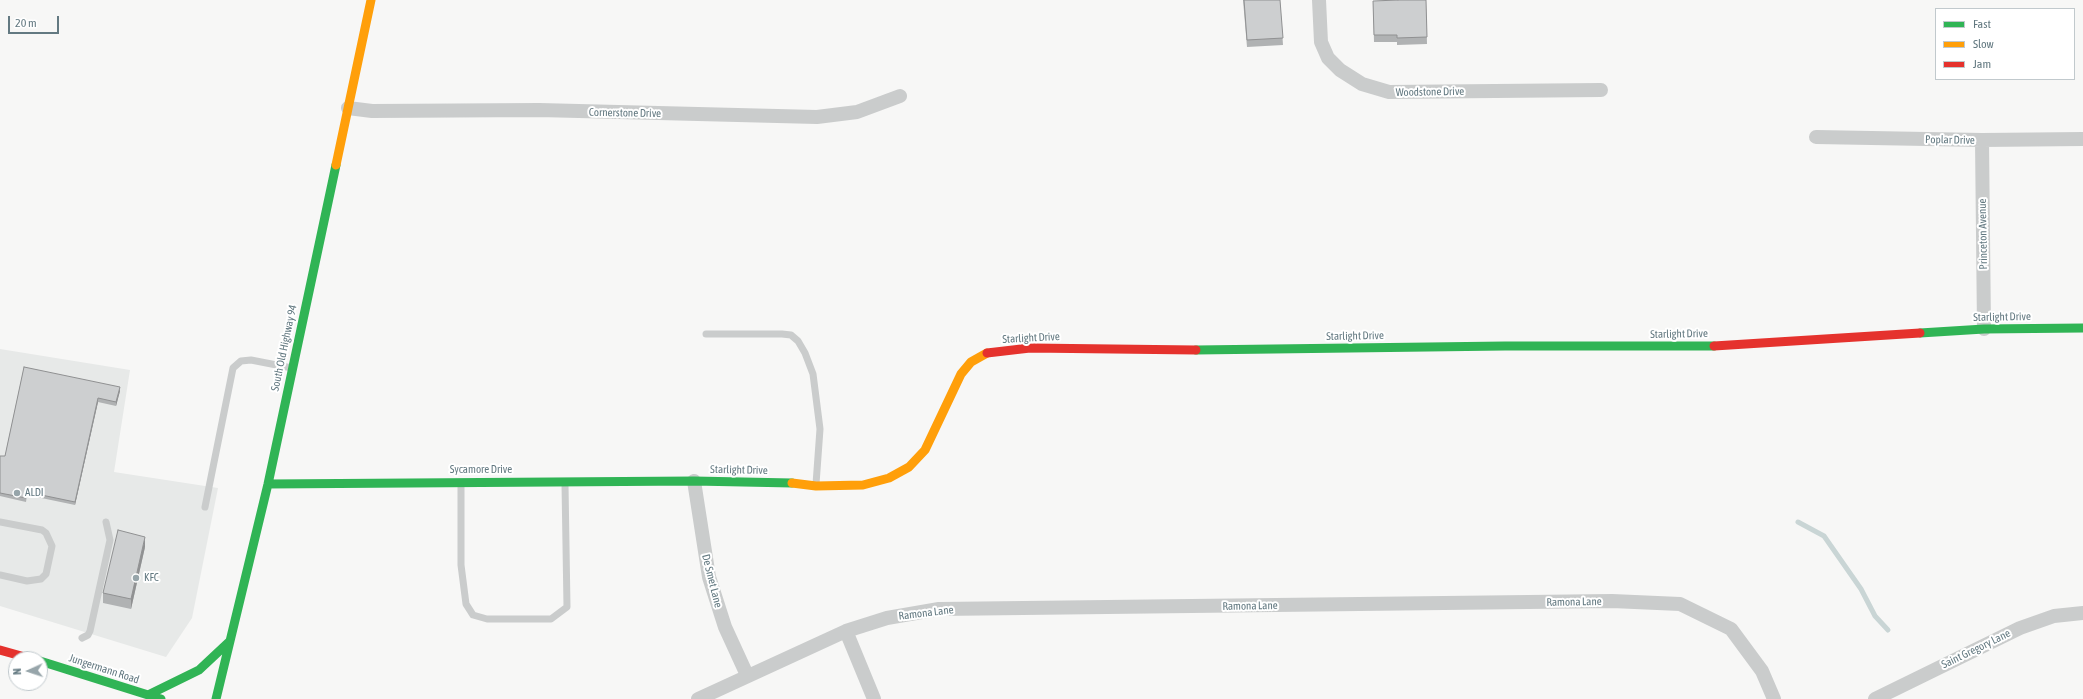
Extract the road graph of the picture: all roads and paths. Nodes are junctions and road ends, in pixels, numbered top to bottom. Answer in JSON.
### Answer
{"nodes":[{"id":1,"x":371,"y":0,"type":"edge"},
{"id":2,"x":1318,"y":0,"type":"edge"},
{"id":3,"x":1601,"y":90,"type":"dead end"},
{"id":4,"x":900,"y":96,"type":"dead end"},
{"id":5,"x":348,"y":108,"type":"junction"},
{"id":6,"x":1816,"y":137,"type":"dead end"},
{"id":7,"x":2083,"y":139,"type":"edge"},
{"id":8,"x":1982,"y":140,"type":"junction"},
{"id":9,"x":2083,"y":328,"type":"edge"},
{"id":10,"x":1984,"y":329,"type":"junction"},
{"id":11,"x":706,"y":334,"type":"dead end"},
{"id":12,"x":292,"y":368,"type":"junction"},
{"id":13,"x":694,"y":481,"type":"junction"},
{"id":14,"x":565,"y":482,"type":"junction"},
{"id":15,"x":461,"y":483,"type":"junction"},
{"id":16,"x":268,"y":484,"type":"junction"},
{"id":17,"x":816,"y":486,"type":"junction"},
{"id":18,"x":205,"y":506,"type":"dead end"},
{"id":19,"x":0,"y":522,"type":"edge"},
{"id":20,"x":106,"y":522,"type":"dead end"},
{"id":21,"x":0,"y":575,"type":"edge"},
{"id":22,"x":2083,"y":614,"type":"edge"},
{"id":23,"x":846,"y":631,"type":"junction"},
{"id":24,"x":82,"y":638,"type":"dead end"},
{"id":25,"x":230,"y":641,"type":"junction"},
{"id":26,"x":48,"y":665,"type":"edge"},
{"id":27,"x":747,"y":675,"type":"junction"},
{"id":28,"x":149,"y":697,"type":"edge"},
{"id":29,"x":161,"y":699,"type":"edge"},
{"id":30,"x":216,"y":699,"type":"edge"},
{"id":31,"x":698,"y":699,"type":"edge"},
{"id":32,"x":874,"y":699,"type":"edge"},
{"id":33,"x":1774,"y":699,"type":"edge"},
{"id":34,"x":1875,"y":699,"type":"edge"}],
"edges":[{"from":1,"to":5,"type":"street","name":"South Old Highway 94"},
{"from":2,"to":3,"type":"street","name":"Woodstone Drive"},
{"from":4,"to":5,"type":"street","name":"Cornerstone Drive"},
{"from":5,"to":12,"type":"street","name":"South Old Highway 94"},
{"from":6,"to":8,"type":"street","name":"Poplar Drive"},
{"from":7,"to":8,"type":"street","name":"Poplar Drive"},
{"from":8,"to":10,"type":"street","name":"Princeton Avenue"},
{"from":9,"to":10,"type":"street","name":"Starlight Drive"},
{"from":10,"to":17,"type":"street","name":"Starlight Drive"},
{"from":11,"to":17,"type":"lane"},
{"from":12,"to":16,"type":"street","name":"South Old Highway 94"},
{"from":12,"to":18,"type":"lane"},
{"from":13,"to":14,"type":"street","name":"Sycamore Drive"},
{"from":13,"to":17,"type":"street","name":"Starlight Drive"},
{"from":13,"to":27,"type":"street","name":"De Smet Lane"},
{"from":14,"to":15,"type":"street","name":"Sycamore Drive"},
{"from":14,"to":15,"type":"lane"},
{"from":15,"to":16,"type":"street","name":"Sycamore Drive"},
{"from":16,"to":25,"type":"street","name":"South Old Highway 94"},
{"from":19,"to":21,"type":"lane"},
{"from":20,"to":24,"type":"lane"},
{"from":22,"to":34,"type":"street","name":"Saint Gregory Lane"},
{"from":23,"to":27,"type":"street","name":"Ramona Lane"},
{"from":23,"to":32,"type":"street"},
{"from":23,"to":33,"type":"street","name":"Ramona Lane"},
{"from":25,"to":28,"type":"street"},
{"from":25,"to":30,"type":"street","name":"South Old Highway 94"},
{"from":26,"to":28,"type":"street","name":"Jungermann Road"},
{"from":27,"to":31,"type":"street","name":"Ramona Lane"},
{"from":28,"to":29,"type":"street","name":"Jungermann Road"}]}
